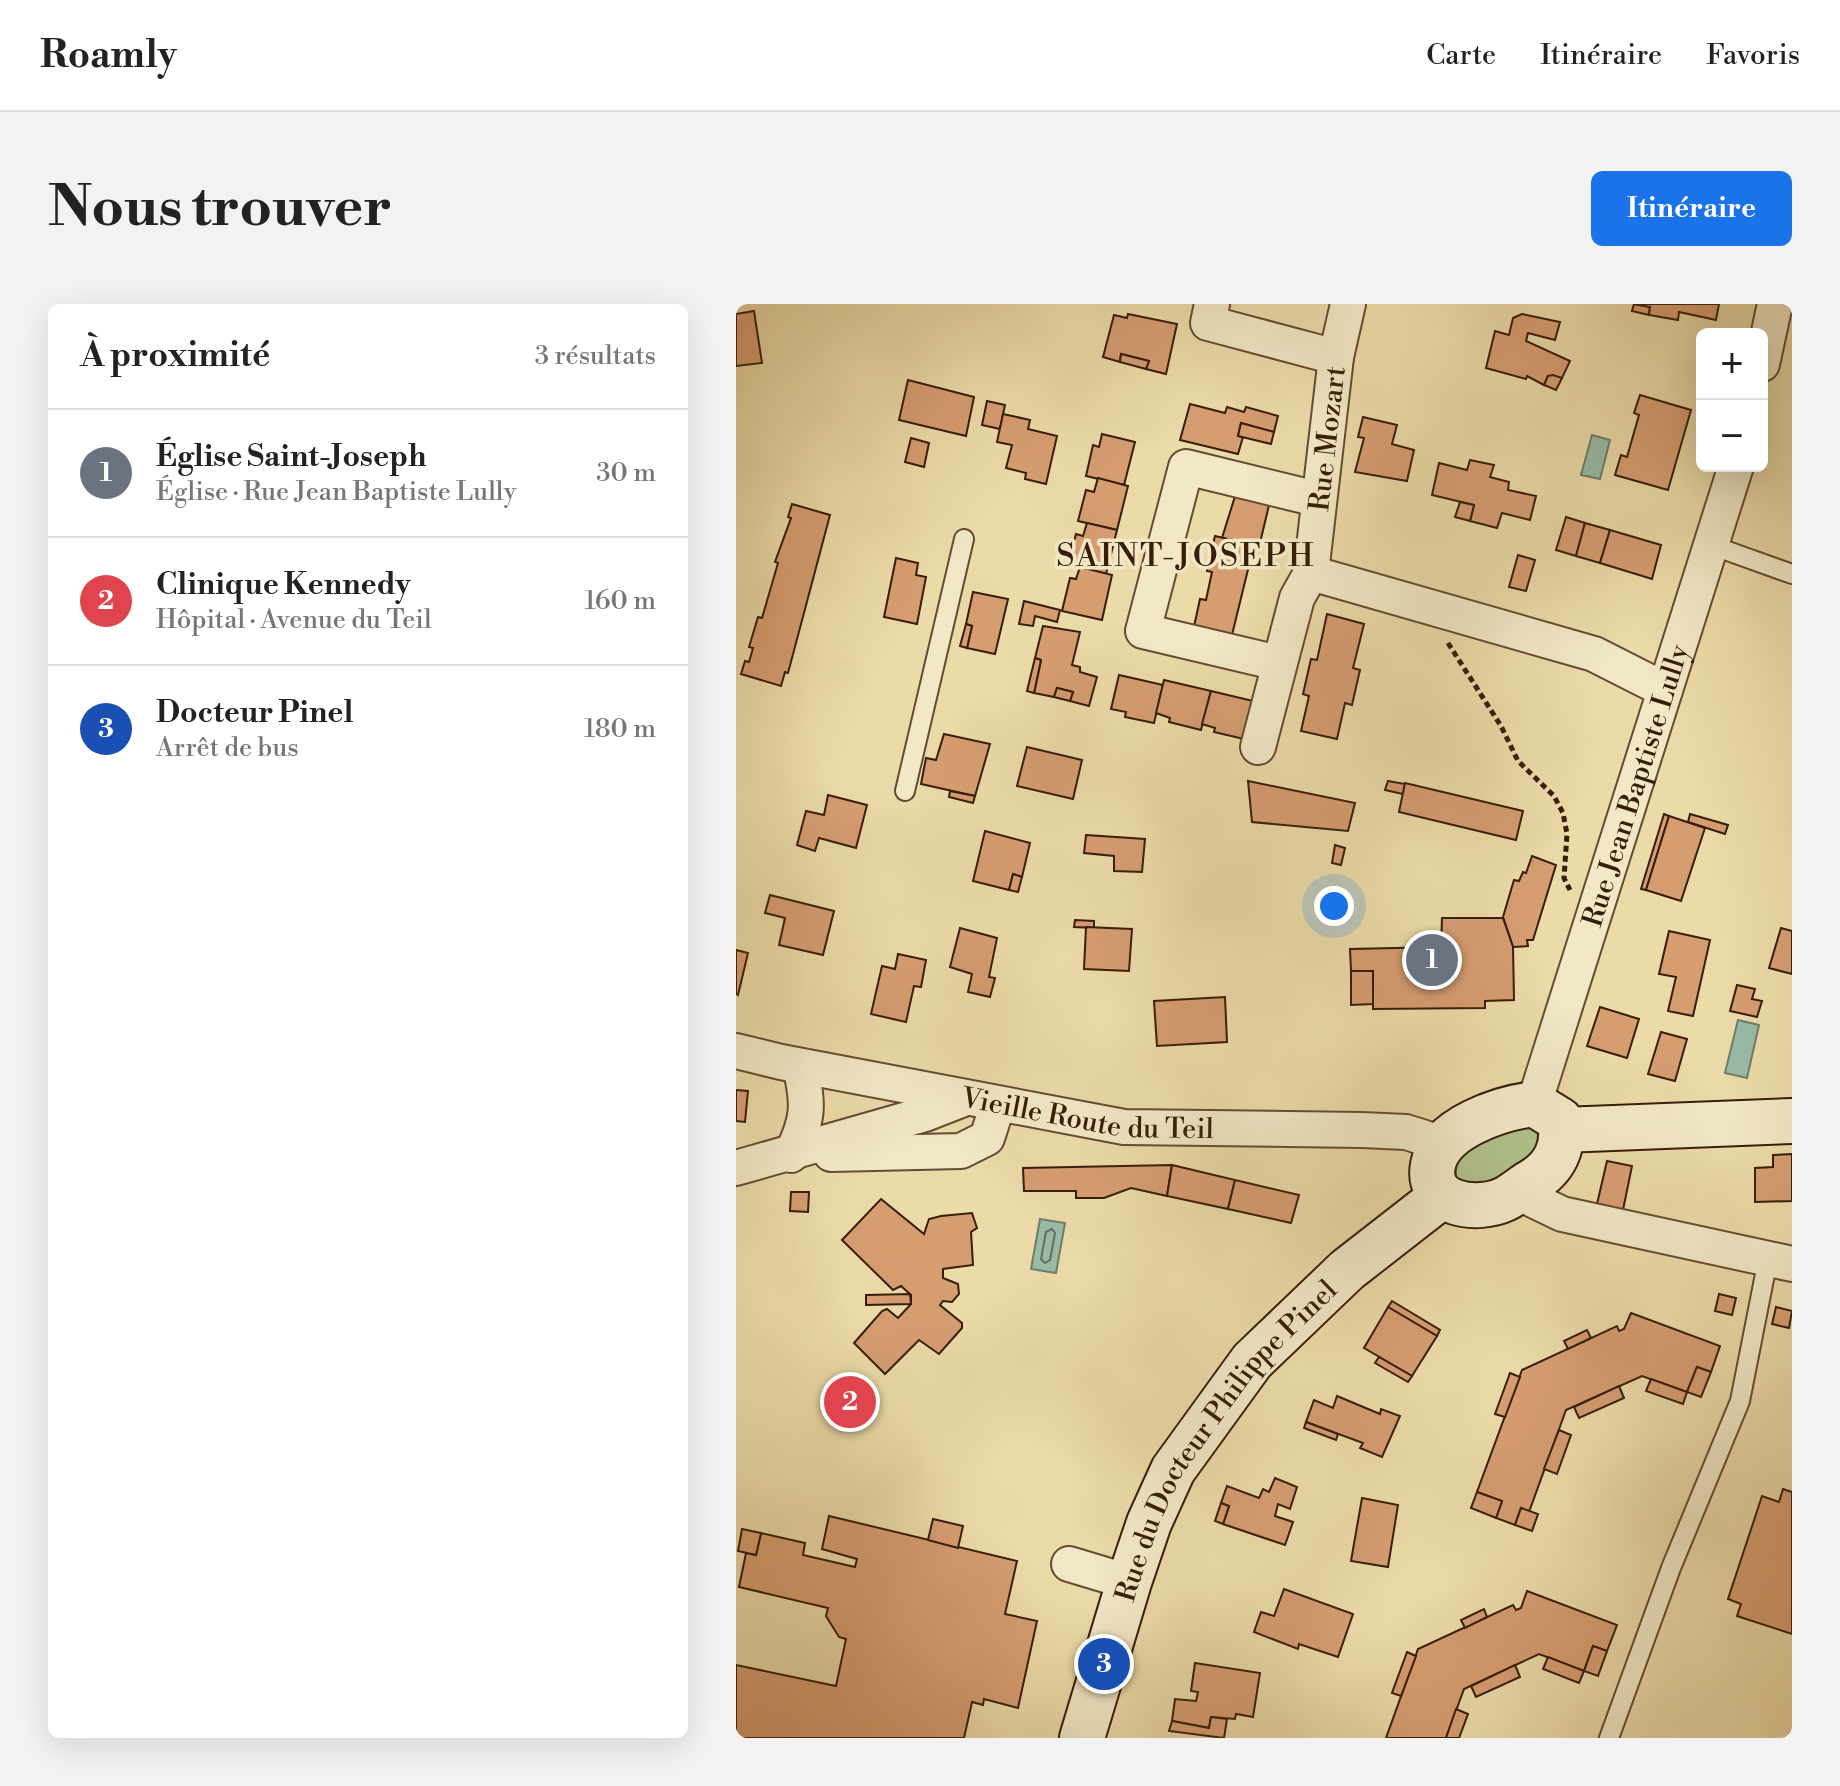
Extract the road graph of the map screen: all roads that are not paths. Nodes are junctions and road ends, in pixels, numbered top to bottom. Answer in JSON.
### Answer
{"nodes":[{"id":1,"x":1212,"y":304,"type":"edge"},
{"id":2,"x":1348,"y":304,"type":"edge"},
{"id":3,"x":1775,"y":304,"type":"edge"},
{"id":4,"x":1768,"y":336,"type":"edge"},
{"id":5,"x":1336,"y":357,"type":"junction"},
{"id":6,"x":1734,"y":472,"type":"edge"},
{"id":7,"x":1317,"y":499,"type":"junction"},
{"id":8,"x":964,"y":539,"type":"dead end"},
{"id":9,"x":1711,"y":545,"type":"junction"},
{"id":10,"x":1311,"y":573,"type":"junction"},
{"id":11,"x":1792,"y":574,"type":"edge"},
{"id":12,"x":1278,"y":663,"type":"junction"},
{"id":13,"x":1665,"y":690,"type":"junction"},
{"id":14,"x":1258,"y":747,"type":"dead end"},
{"id":15,"x":905,"y":791,"type":"dead end"},
{"id":16,"x":736,"y":1051,"type":"edge"},
{"id":17,"x":800,"y":1066,"type":"junction"},
{"id":18,"x":982,"y":1101,"type":"junction"},
{"id":19,"x":1548,"y":1117,"type":"junction"},
{"id":20,"x":1792,"y":1121,"type":"edge"},
{"id":21,"x":1444,"y":1144,"type":"junction"},
{"id":22,"x":791,"y":1155,"type":"junction"},
{"id":23,"x":736,"y":1168,"type":"edge"},
{"id":24,"x":1524,"y":1186,"type":"junction"},
{"id":25,"x":1442,"y":1196,"type":"junction"},
{"id":26,"x":1780,"y":1262,"type":"edge"},
{"id":27,"x":1069,"y":1564,"type":"dead end"},
{"id":28,"x":1129,"y":1582,"type":"junction"},
{"id":29,"x":1082,"y":1738,"type":"edge"},
{"id":30,"x":1609,"y":1738,"type":"edge"}],
"edges":[{"from":1,"to":5,"type":"street"},
{"from":2,"to":5,"type":"street","name":"Rue Mozart"},
{"from":3,"to":4,"type":"street"},
{"from":5,"to":7,"type":"street","name":"Rue Mozart"},
{"from":6,"to":9,"type":"street","name":"Rue Jean Baptiste Lully"},
{"from":7,"to":10,"type":"street","name":"Rue Mozart"},
{"from":7,"to":12,"type":"street"},
{"from":8,"to":15,"type":"lane"},
{"from":9,"to":11,"type":"lane"},
{"from":9,"to":13,"type":"street","name":"Rue Jean Baptiste Lully"},
{"from":10,"to":12,"type":"street","name":"Rue Mozart"},
{"from":10,"to":13,"type":"street"},
{"from":12,"to":14,"type":"street","name":"Rue Mozart"},
{"from":13,"to":19,"type":"street","name":"Rue Jean Baptiste Lully"},
{"from":16,"to":17,"type":"street","name":"Vieille Route du Teil"},
{"from":17,"to":18,"type":"street","name":"Vieille Route du Teil"},
{"from":17,"to":22,"type":"street"},
{"from":18,"to":21,"type":"street","name":"Vieille Route du Teil"},
{"from":18,"to":22,"type":"street"},
{"from":18,"to":22,"type":"street"},
{"from":19,"to":20,"type":"main road"},
{"from":19,"to":21,"type":"main road"},
{"from":19,"to":24,"type":"main road"},
{"from":21,"to":25,"type":"main road"},
{"from":22,"to":23,"type":"street"},
{"from":24,"to":25,"type":"main road"},
{"from":24,"to":26,"type":"street"},
{"from":25,"to":28,"type":"main road","name":"Rue du Docteur Philippe Pinel"},
{"from":26,"to":30,"type":"lane"},
{"from":27,"to":28,"type":"street"},
{"from":28,"to":29,"type":"main road","name":"Rue du Docteur Philippe Pinel"}]}
